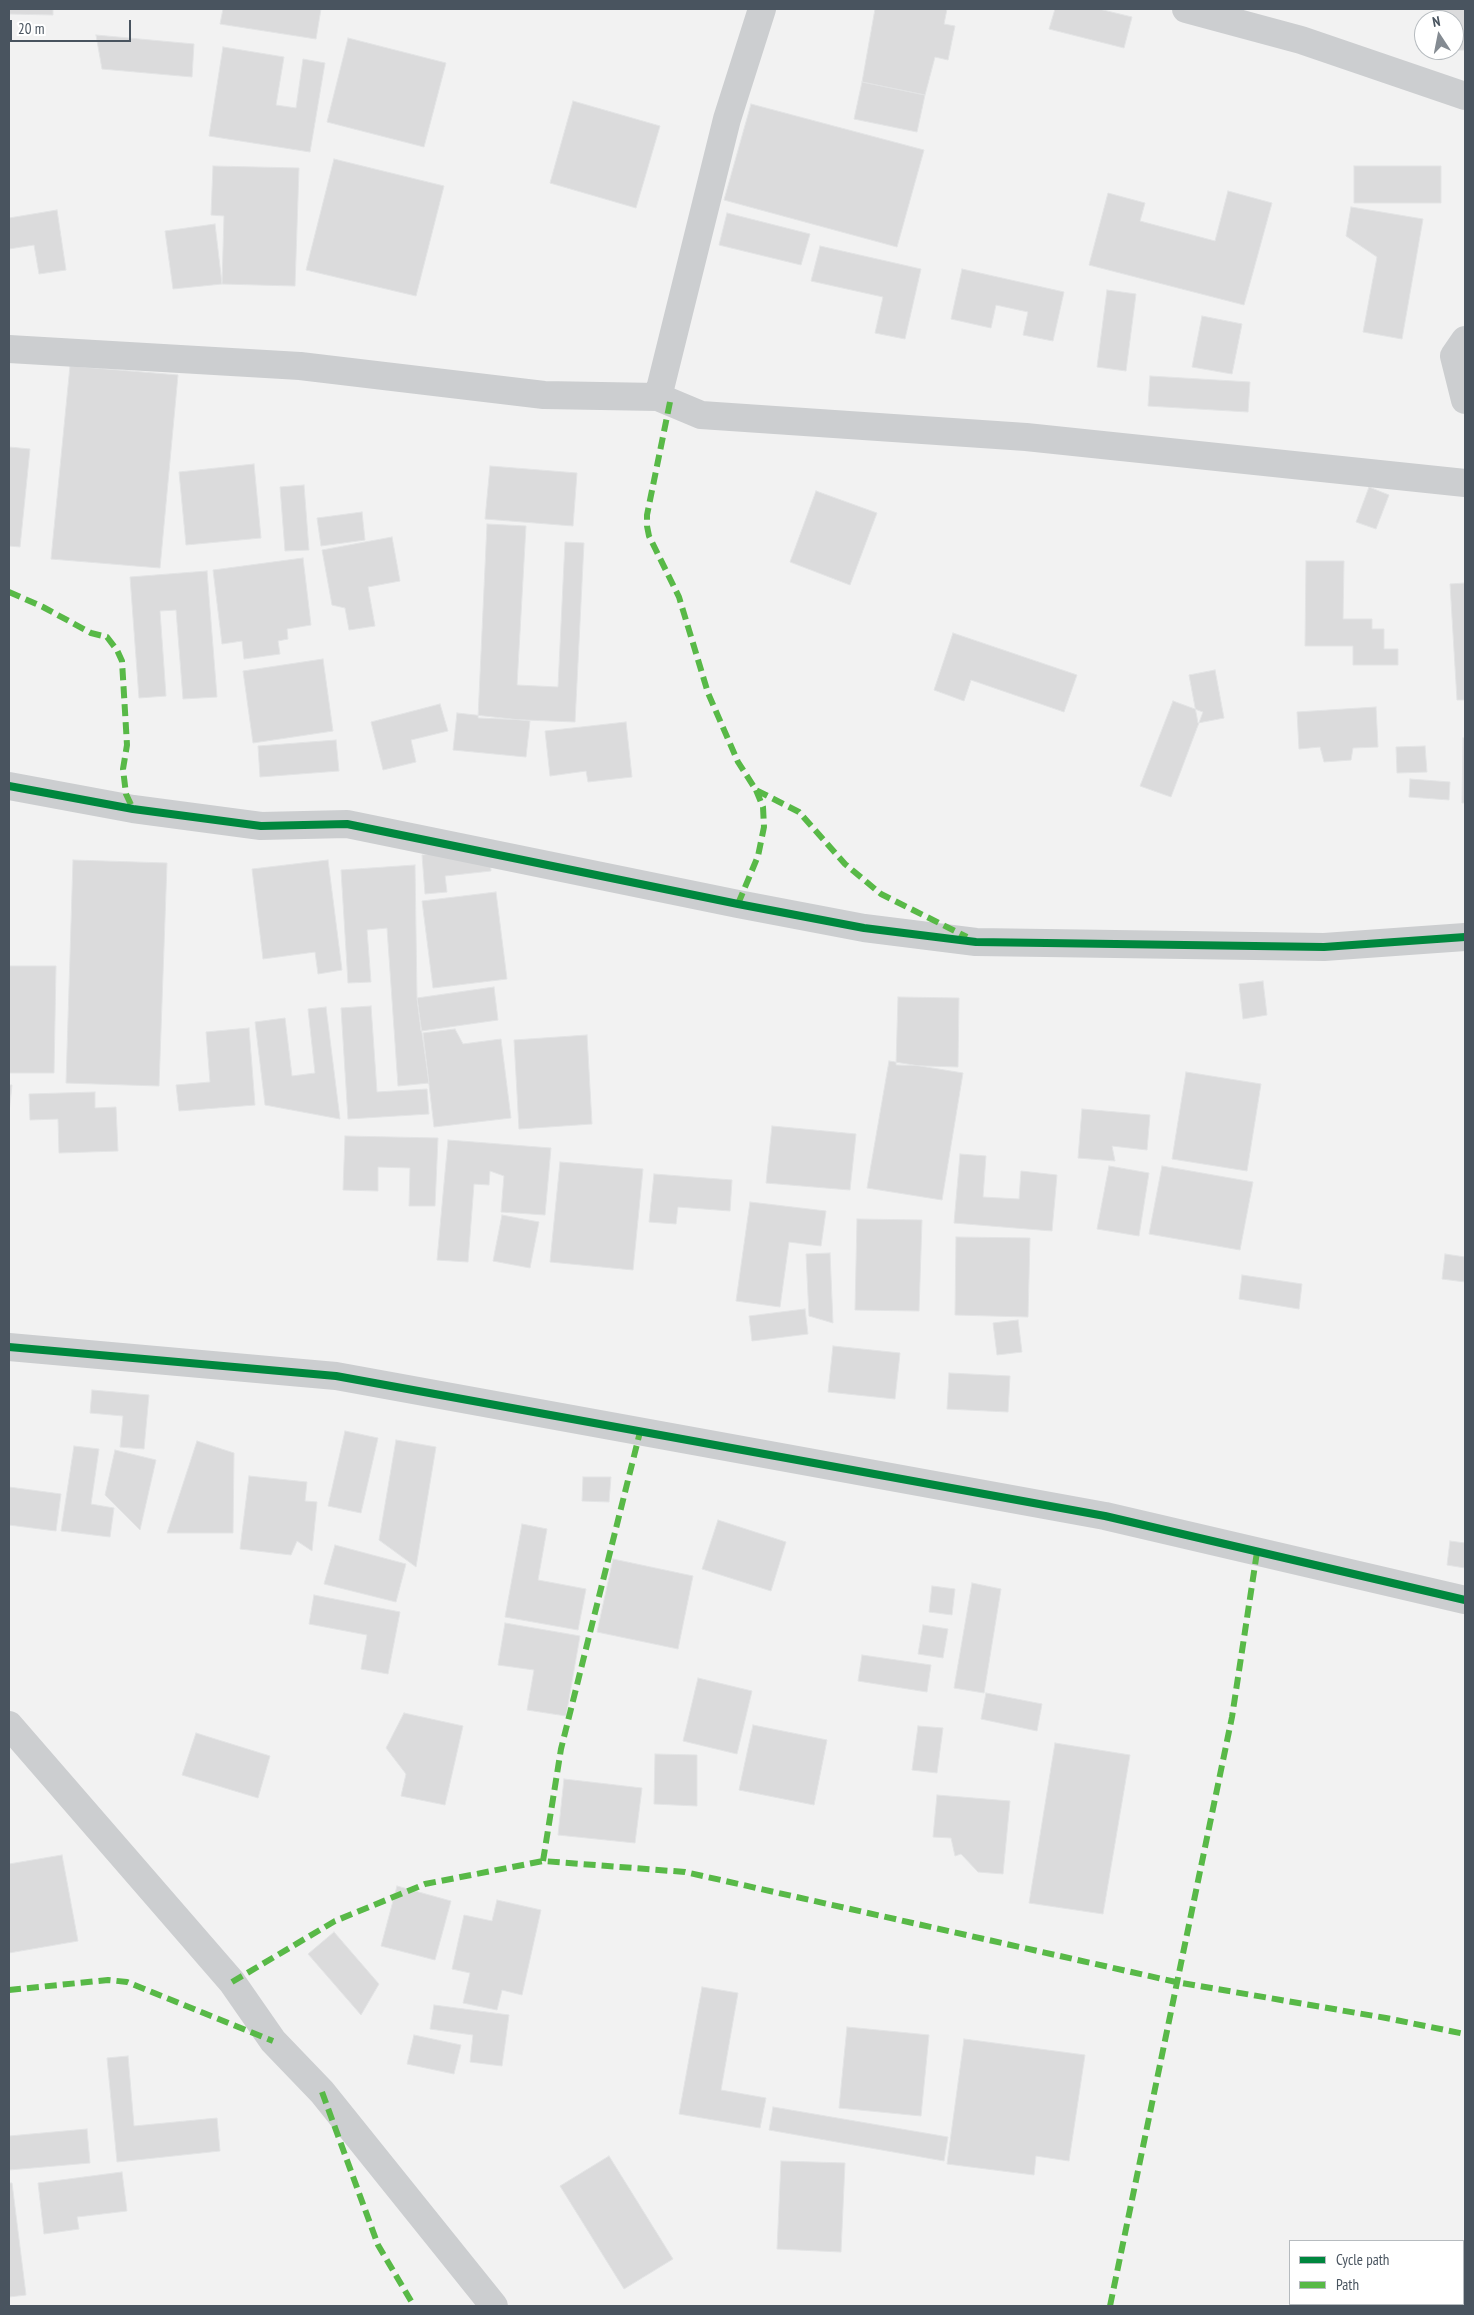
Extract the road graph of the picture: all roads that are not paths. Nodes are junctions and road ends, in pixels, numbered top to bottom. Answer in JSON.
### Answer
{"nodes":[{"id":1,"x":762,"y":9,"type":"edge"},
{"id":2,"x":1186,"y":9,"type":"edge"},
{"id":3,"x":1465,"y":96,"type":"edge"},
{"id":4,"x":1465,"y":340,"type":"edge"},
{"id":5,"x":9,"y":349,"type":"edge"},
{"id":6,"x":658,"y":397,"type":"junction"},
{"id":7,"x":1465,"y":400,"type":"edge"},
{"id":8,"x":1465,"y":483,"type":"edge"},
{"id":9,"x":9,"y":786,"type":"edge"},
{"id":10,"x":1465,"y":937,"type":"edge"},
{"id":11,"x":9,"y":1347,"type":"edge"},
{"id":12,"x":1465,"y":1600,"type":"edge"},
{"id":13,"x":9,"y":1725,"type":"edge"},
{"id":14,"x":494,"y":2306,"type":"edge"}],
"edges":[{"from":1,"to":6,"type":"street"},
{"from":2,"to":3,"type":"street"},
{"from":4,"to":7,"type":"street"},
{"from":5,"to":6,"type":"street"},
{"from":6,"to":8,"type":"street"},
{"from":9,"to":10,"type":"street"},
{"from":11,"to":12,"type":"street"},
{"from":13,"to":14,"type":"street"}]}
